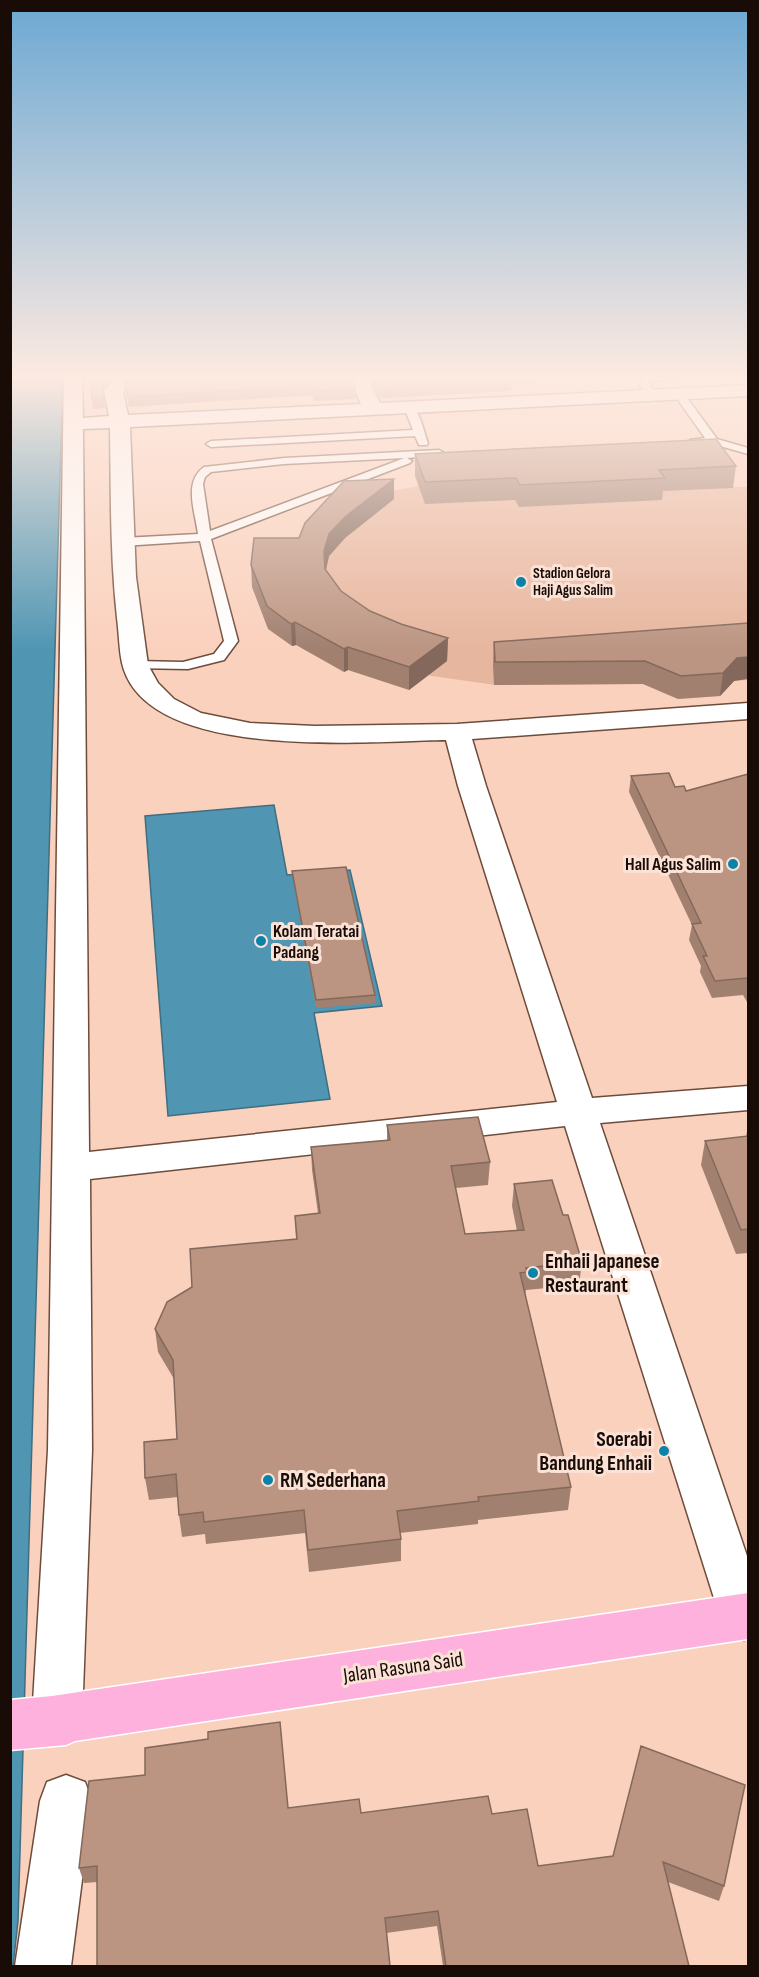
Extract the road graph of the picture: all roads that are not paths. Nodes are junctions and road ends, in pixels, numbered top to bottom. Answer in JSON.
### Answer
{"nodes":[{"id":1,"x":72,"y":466,"type":"edge"},
{"id":2,"x":121,"y":466,"type":"edge"},
{"id":3,"x":234,"y":466,"type":"edge"},
{"id":4,"x":393,"y":466,"type":"edge"},
{"id":5,"x":205,"y":537,"type":"junction"},
{"id":6,"x":123,"y":542,"type":"junction"},
{"id":7,"x":135,"y":665,"type":"junction"},
{"id":8,"x":748,"y":711,"type":"edge"},
{"id":9,"x":457,"y":732,"type":"junction"},
{"id":10,"x":748,"y":1098,"type":"edge"},
{"id":11,"x":579,"y":1112,"type":"junction"},
{"id":12,"x":70,"y":1168,"type":"junction"},
{"id":13,"x":746,"y":1616,"type":"edge"},
{"id":14,"x":45,"y":1722,"type":"edge"},
{"id":15,"x":66,"y":1801,"type":"dead end"},
{"id":16,"x":43,"y":1966,"type":"edge"}],
"edges":[{"from":1,"to":12,"type":"street"},
{"from":2,"to":6,"type":"street"},
{"from":3,"to":5,"type":"lane"},
{"from":4,"to":5,"type":"lane"},
{"from":5,"to":6,"type":"lane"},
{"from":5,"to":7,"type":"lane"},
{"from":6,"to":7,"type":"street"},
{"from":7,"to":9,"type":"street"},
{"from":8,"to":9,"type":"street"},
{"from":9,"to":11,"type":"street"},
{"from":10,"to":11,"type":"street"},
{"from":11,"to":12,"type":"street"},
{"from":11,"to":13,"type":"street"},
{"from":12,"to":14,"type":"street"},
{"from":13,"to":14,"type":"main road","name":"Jalan Rasuna Said"},
{"from":15,"to":16,"type":"street"}]}
